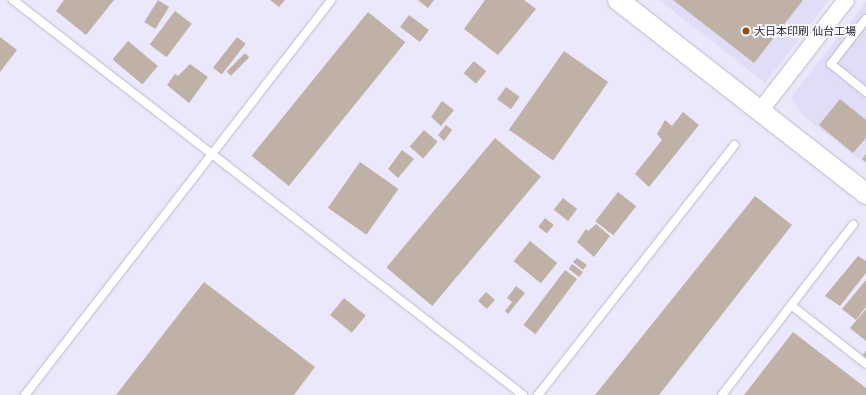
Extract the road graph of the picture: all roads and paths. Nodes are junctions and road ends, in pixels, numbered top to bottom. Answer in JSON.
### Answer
{"nodes":[{"id":1,"x":13,"y":0,"type":"edge"},
{"id":2,"x":331,"y":0,"type":"edge"},
{"id":3,"x":618,"y":0,"type":"edge"},
{"id":4,"x":846,"y":0,"type":"edge"},
{"id":5,"x":866,"y":19,"type":"edge"},
{"id":6,"x":866,"y":92,"type":"edge"},
{"id":7,"x":760,"y":111,"type":"junction"},
{"id":8,"x":735,"y":145,"type":"dead end"},
{"id":9,"x":212,"y":154,"type":"junction"},
{"id":10,"x":866,"y":194,"type":"edge"},
{"id":11,"x":853,"y":225,"type":"dead end"},
{"id":12,"x":791,"y":305,"type":"junction"},
{"id":13,"x":866,"y":364,"type":"edge"},
{"id":14,"x":25,"y":395,"type":"edge"},
{"id":15,"x":523,"y":395,"type":"edge"},
{"id":16,"x":538,"y":395,"type":"edge"},
{"id":17,"x":722,"y":395,"type":"edge"}],
"edges":[{"from":1,"to":9,"type":"lane"},
{"from":2,"to":9,"type":"lane"},
{"from":3,"to":7,"type":"street"},
{"from":4,"to":7,"type":"street"},
{"from":5,"to":6,"type":"lane"},
{"from":7,"to":10,"type":"street"},
{"from":8,"to":16,"type":"lane"},
{"from":9,"to":14,"type":"lane"},
{"from":9,"to":15,"type":"lane"},
{"from":11,"to":12,"type":"lane"},
{"from":12,"to":13,"type":"lane"},
{"from":12,"to":17,"type":"lane"}]}
